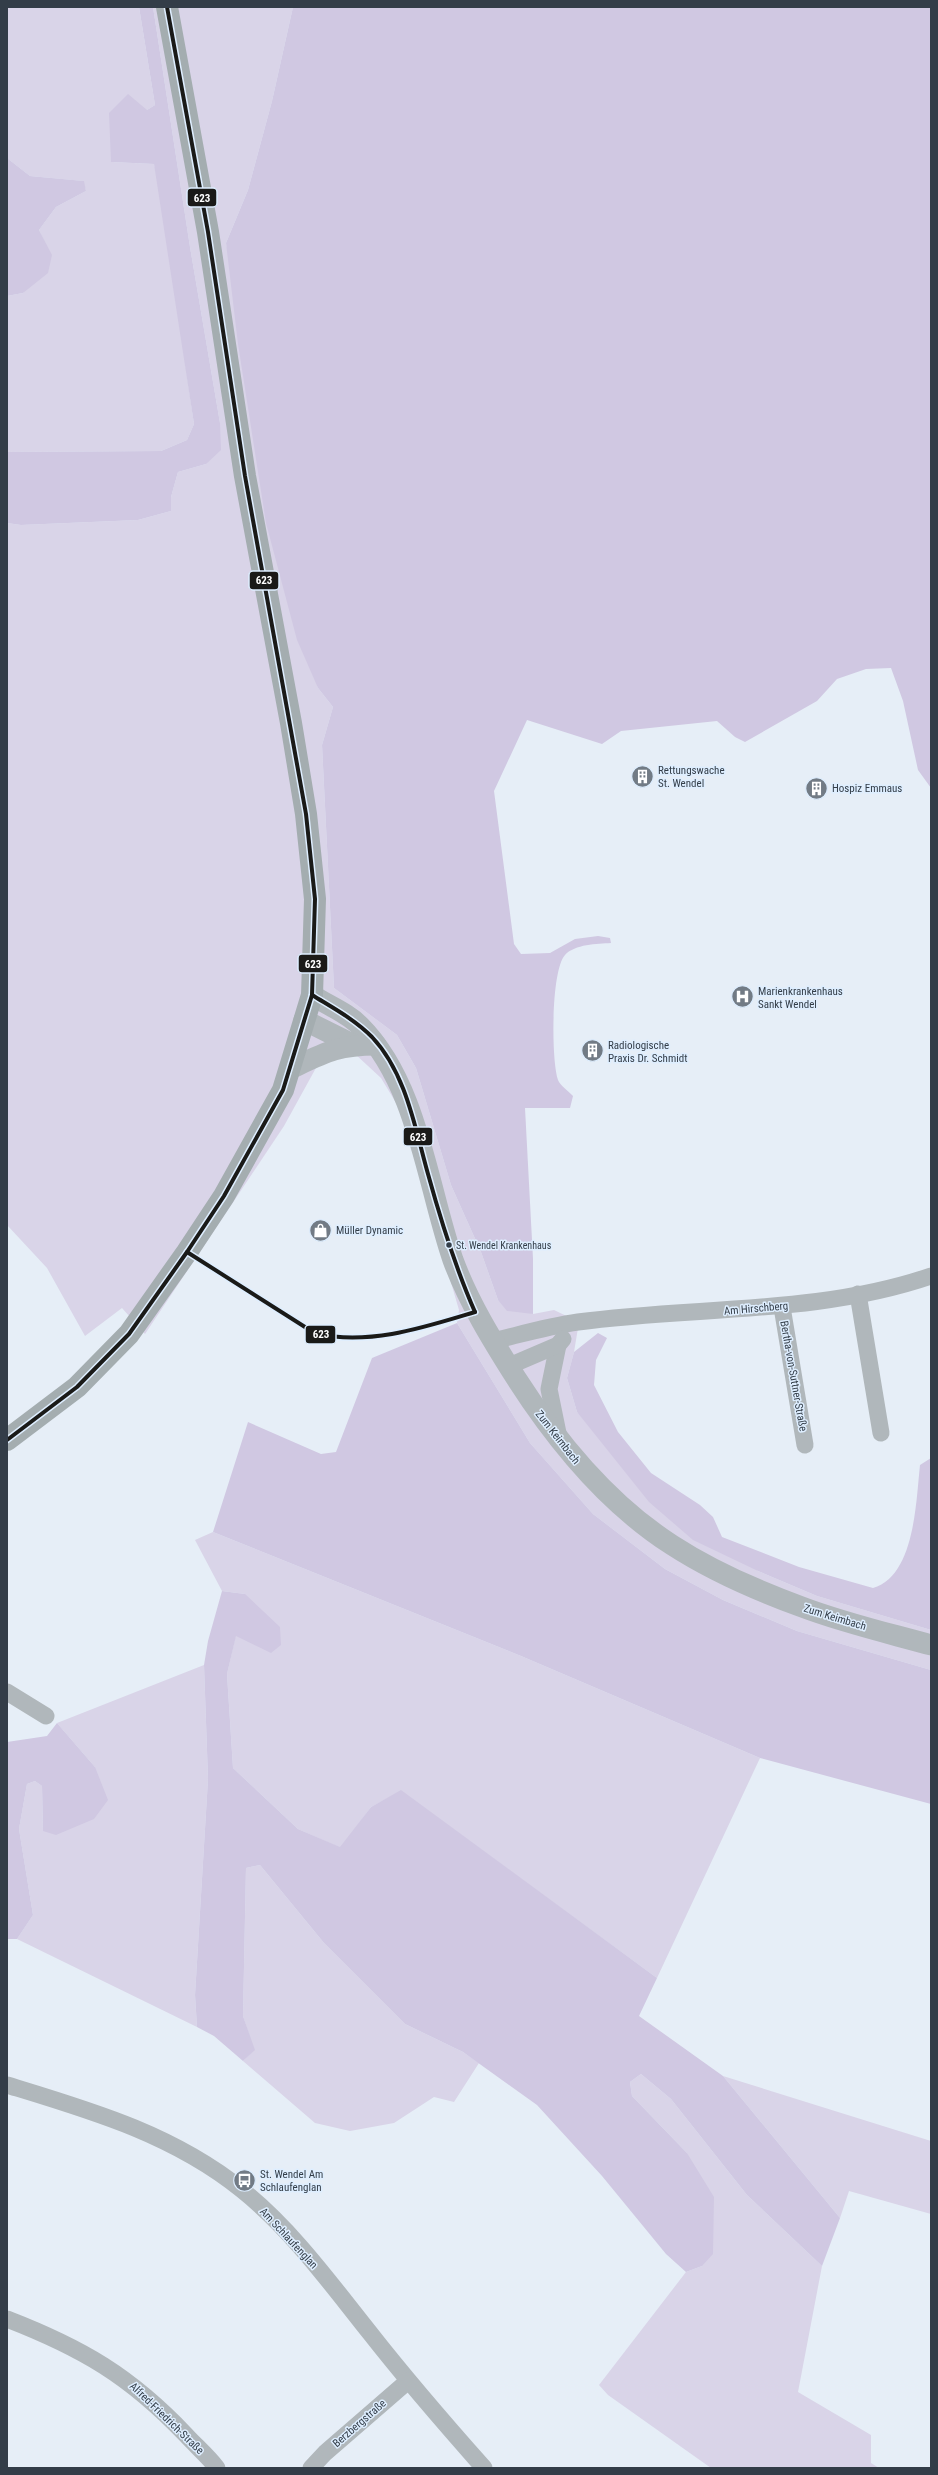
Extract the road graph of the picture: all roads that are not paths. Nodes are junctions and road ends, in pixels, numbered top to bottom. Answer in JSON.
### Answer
{"nodes":[{"id":1,"x":168,"y":7,"type":"edge"},
{"id":2,"x":312,"y":995,"type":"junction"},
{"id":3,"x":304,"y":1020,"type":"junction"},
{"id":4,"x":354,"y":1045,"type":"junction"},
{"id":5,"x":376,"y":1045,"type":"junction"},
{"id":6,"x":290,"y":1069,"type":"junction"},
{"id":7,"x":931,"y":1276,"type":"edge"},
{"id":8,"x":858,"y":1294,"type":"junction"},
{"id":9,"x":782,"y":1307,"type":"junction"},
{"id":10,"x":579,"y":1322,"type":"junction"},
{"id":11,"x":493,"y":1341,"type":"junction"},
{"id":12,"x":558,"y":1345,"type":"junction"},
{"id":13,"x":509,"y":1366,"type":"junction"},
{"id":14,"x":881,"y":1433,"type":"dead end"},
{"id":15,"x":7,"y":1440,"type":"edge"},
{"id":16,"x":560,"y":1440,"type":"junction"},
{"id":17,"x":805,"y":1445,"type":"dead end"},
{"id":18,"x":931,"y":1645,"type":"edge"},
{"id":19,"x":7,"y":1692,"type":"edge"},
{"id":20,"x":46,"y":1716,"type":"dead end"},
{"id":21,"x":7,"y":2085,"type":"edge"},
{"id":22,"x":7,"y":2319,"type":"edge"},
{"id":23,"x":408,"y":2381,"type":"junction"},
{"id":24,"x":217,"y":2468,"type":"edge"},
{"id":25,"x":311,"y":2468,"type":"edge"},
{"id":26,"x":484,"y":2468,"type":"edge"}],
"edges":[{"from":1,"to":2,"type":"main road"},
{"from":2,"to":3,"type":"main road"},
{"from":2,"to":5,"type":"street","name":"Zum Keimbach"},
{"from":3,"to":4,"type":"street"},
{"from":3,"to":6,"type":"main road"},
{"from":4,"to":5,"type":"street"},
{"from":4,"to":6,"type":"street"},
{"from":5,"to":11,"type":"street","name":"Zum Keimbach"},
{"from":6,"to":15,"type":"main road"},
{"from":7,"to":8,"type":"street","name":"Am Hirschberg"},
{"from":8,"to":9,"type":"street","name":"Am Hirschberg"},
{"from":8,"to":14,"type":"street"},
{"from":9,"to":10,"type":"street","name":"Am Hirschberg"},
{"from":9,"to":17,"type":"street","name":"Bertha-von-Suttner-Straße"},
{"from":10,"to":11,"type":"street","name":"Am Hirschberg"},
{"from":10,"to":12,"type":"street"},
{"from":11,"to":13,"type":"street","name":"Zum Keimbach"},
{"from":12,"to":13,"type":"street"},
{"from":12,"to":16,"type":"street"},
{"from":13,"to":16,"type":"street","name":"Zum Keimbach"},
{"from":16,"to":18,"type":"street","name":"Zum Keimbach"},
{"from":19,"to":20,"type":"street"},
{"from":21,"to":23,"type":"street","name":"Am Schlaufenglan"},
{"from":22,"to":24,"type":"street","name":"Alfred-Friedrich-Straße"},
{"from":23,"to":25,"type":"street","name":"Berzbergstraße"},
{"from":23,"to":26,"type":"street","name":"Am Schlaufenglan"}]}
